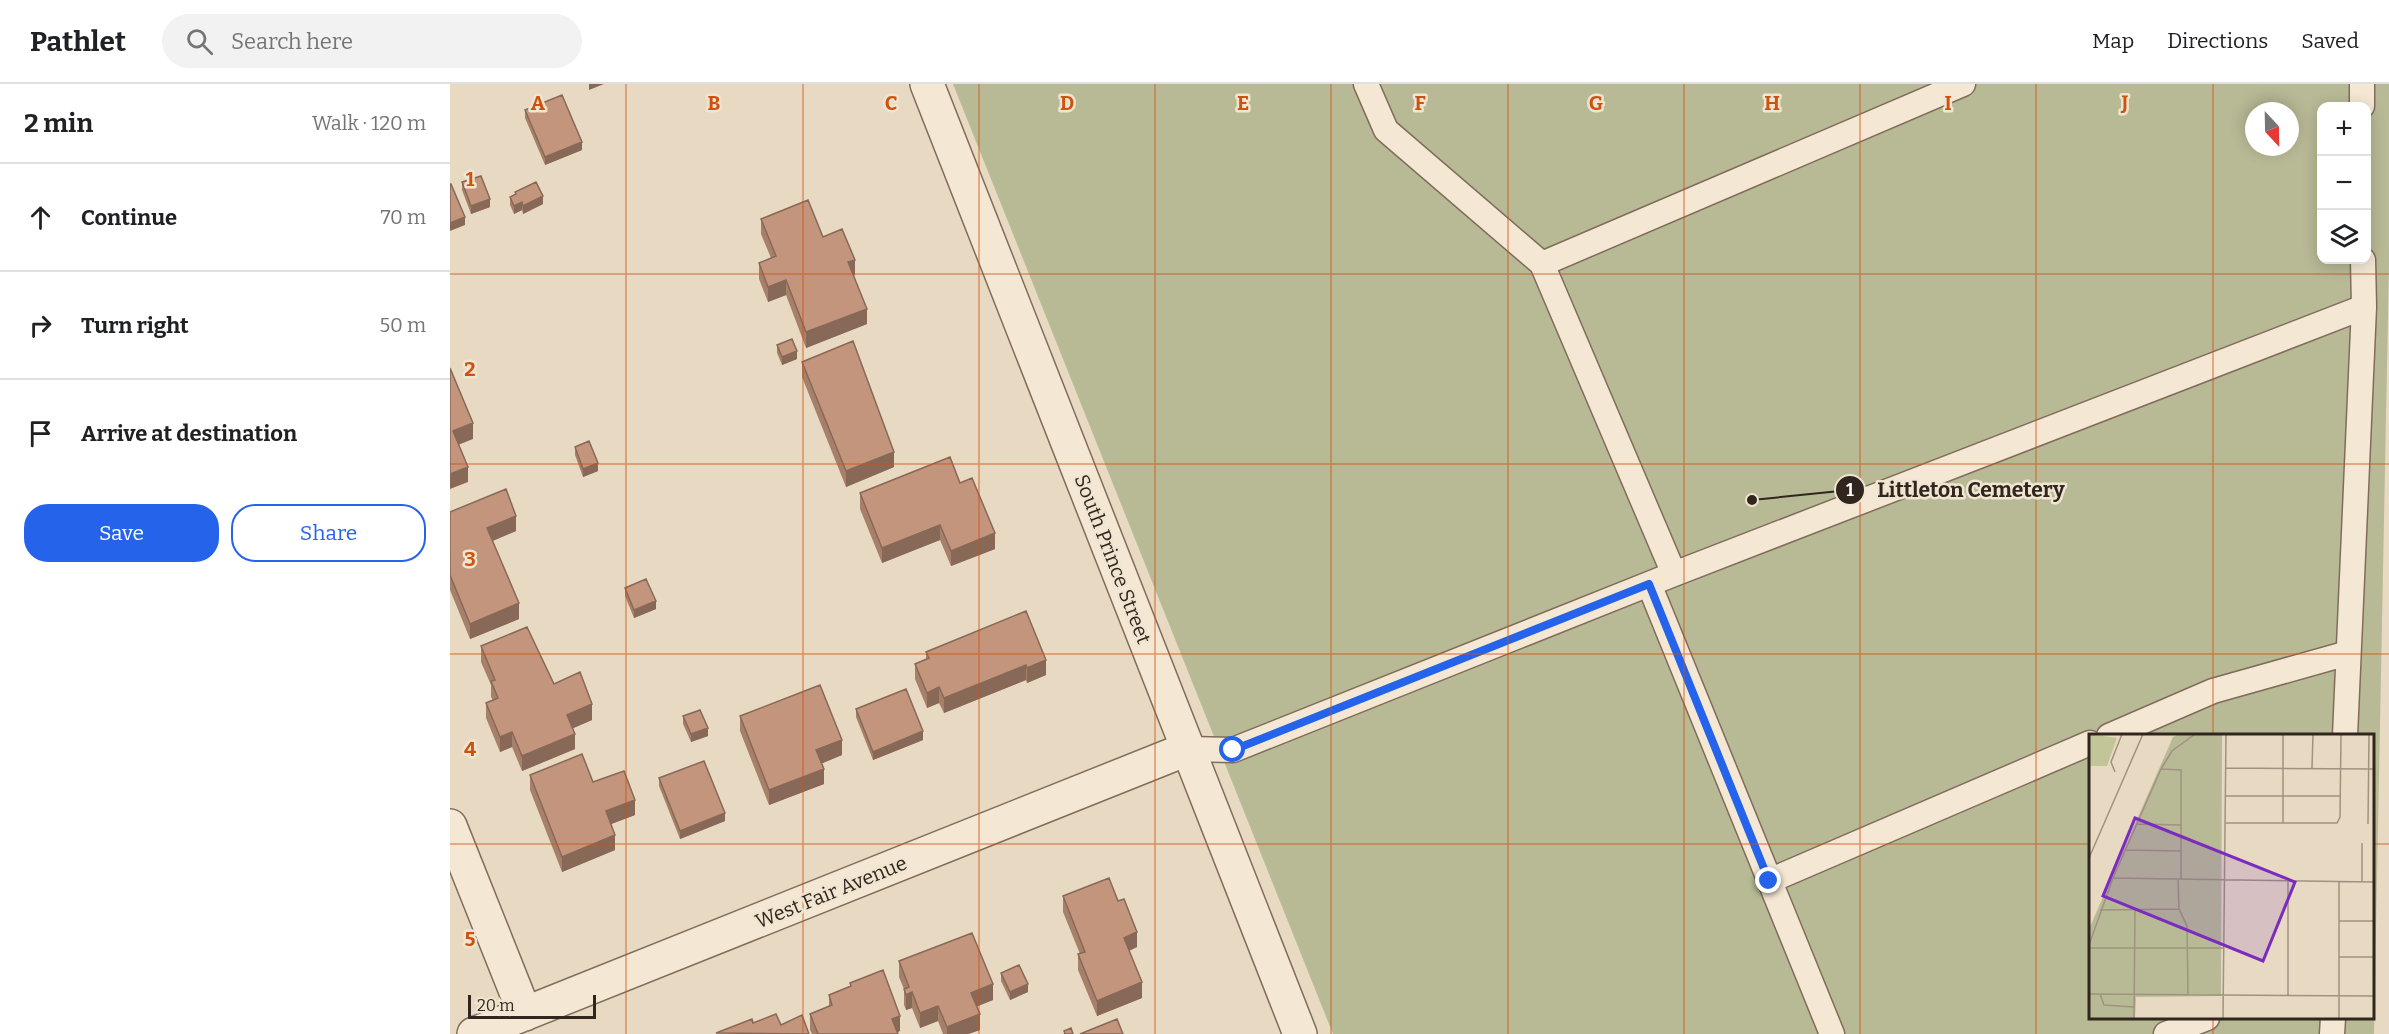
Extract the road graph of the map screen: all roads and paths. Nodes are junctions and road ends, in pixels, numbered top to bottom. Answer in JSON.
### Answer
{"nodes":[{"id":1,"x":927,"y":84,"type":"edge"},
{"id":2,"x":1366,"y":84,"type":"edge"},
{"id":3,"x":1963,"y":84,"type":"edge"},
{"id":4,"x":2362,"y":84,"type":"edge"},
{"id":5,"x":2362,"y":102,"type":"edge"},
{"id":6,"x":1542,"y":264,"type":"junction"},
{"id":7,"x":2363,"y":264,"type":"edge"},
{"id":8,"x":2364,"y":307,"type":"junction"},
{"id":9,"x":1674,"y":574,"type":"junction"},
{"id":10,"x":1649,"y":584,"type":"junction"},
{"id":11,"x":2349,"y":653,"type":"junction"},
{"id":12,"x":2111,"y":734,"type":"edge"},
{"id":13,"x":2345,"y":734,"type":"edge"},
{"id":14,"x":2089,"y":744,"type":"edge"},
{"id":15,"x":1187,"y":749,"type":"junction"},
{"id":16,"x":450,"y":826,"type":"edge"},
{"id":17,"x":1769,"y":881,"type":"junction"},
{"id":18,"x":525,"y":1014,"type":"junction"},
{"id":19,"x":2202,"y":1019,"type":"edge"},
{"id":20,"x":2333,"y":1019,"type":"edge"},
{"id":21,"x":474,"y":1034,"type":"edge"},
{"id":22,"x":1300,"y":1034,"type":"edge"},
{"id":23,"x":1832,"y":1034,"type":"edge"},
{"id":24,"x":2166,"y":1034,"type":"edge"},
{"id":25,"x":2332,"y":1034,"type":"edge"}],
"edges":[{"from":1,"to":15,"type":"street","name":"South Prince Street"},
{"from":2,"to":6,"type":"lane"},
{"from":3,"to":6,"type":"lane"},
{"from":4,"to":5,"type":"lane"},
{"from":6,"to":9,"type":"lane"},
{"from":7,"to":8,"type":"lane"},
{"from":8,"to":9,"type":"lane"},
{"from":8,"to":11,"type":"lane"},
{"from":9,"to":10,"type":"lane"},
{"from":10,"to":15,"type":"lane"},
{"from":10,"to":17,"type":"lane"},
{"from":11,"to":12,"type":"lane"},
{"from":11,"to":13,"type":"lane"},
{"from":14,"to":17,"type":"lane"},
{"from":15,"to":18,"type":"street","name":"West Fair Avenue"},
{"from":15,"to":22,"type":"street","name":"South Prince Street"},
{"from":16,"to":18,"type":"street"},
{"from":17,"to":23,"type":"lane"},
{"from":18,"to":21,"type":"street","name":"West Fair Avenue"},
{"from":19,"to":24,"type":"lane"},
{"from":20,"to":25,"type":"lane"}]}
